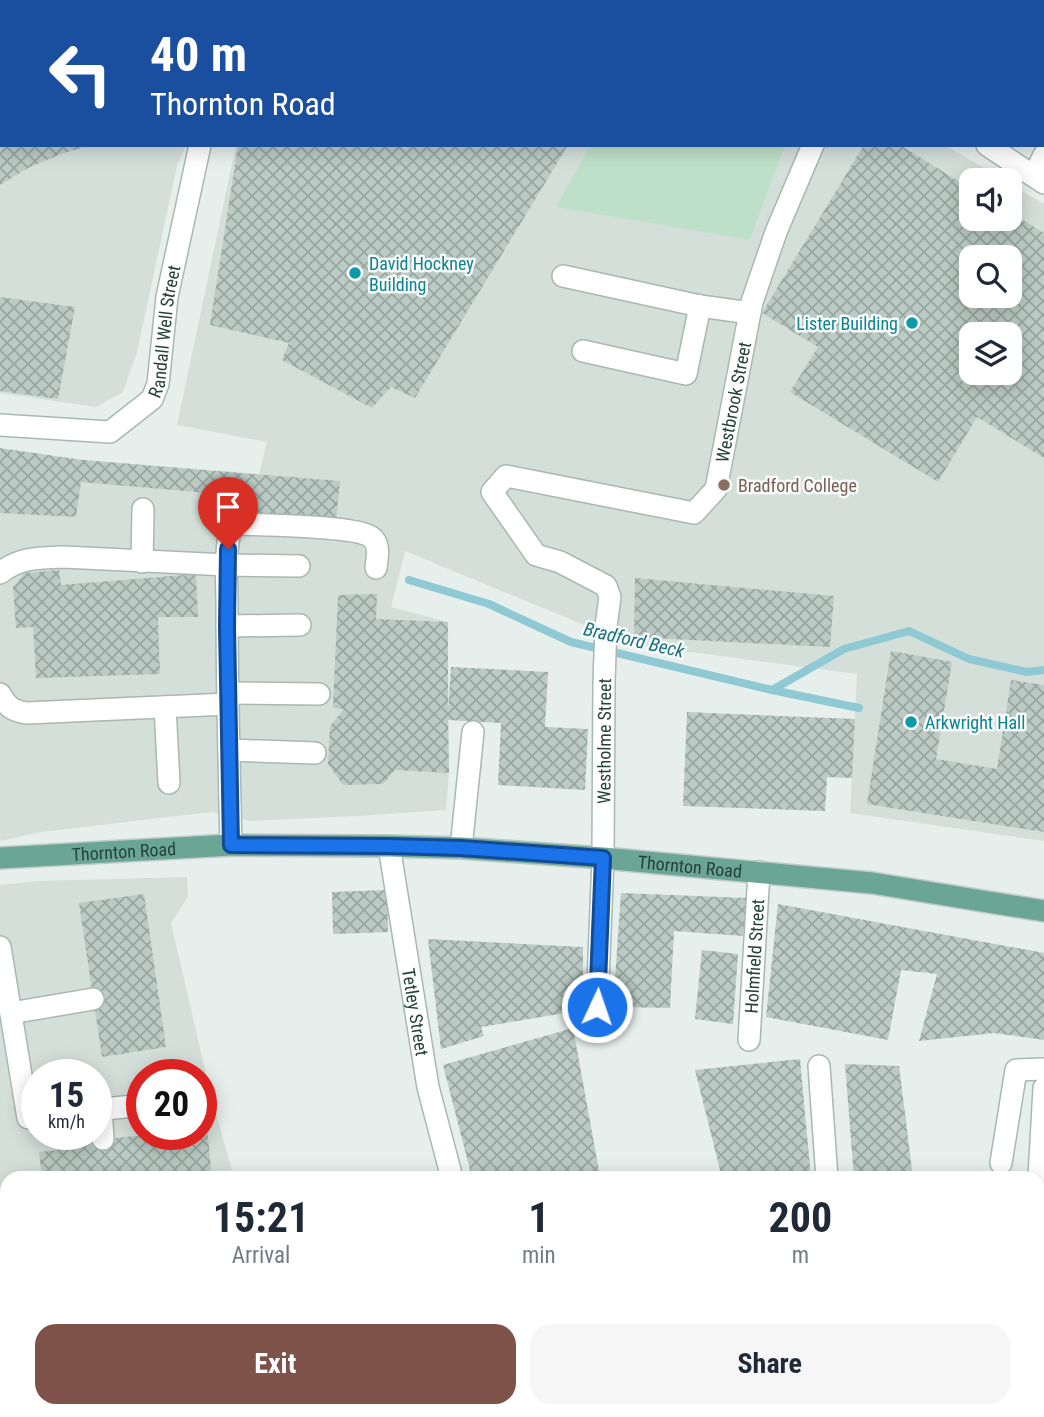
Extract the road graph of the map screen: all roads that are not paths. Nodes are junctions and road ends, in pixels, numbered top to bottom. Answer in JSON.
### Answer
{"nodes":[{"id":1,"x":200,"y":147,"type":"edge"},
{"id":2,"x":812,"y":147,"type":"edge"},
{"id":3,"x":990,"y":147,"type":"edge"},
{"id":4,"x":1044,"y":155,"type":"edge"},
{"id":5,"x":1039,"y":180,"type":"edge"},
{"id":6,"x":564,"y":276,"type":"dead end"},
{"id":7,"x":700,"y":306,"type":"junction"},
{"id":8,"x":750,"y":313,"type":"junction"},
{"id":9,"x":583,"y":351,"type":"dead end"},
{"id":10,"x":0,"y":425,"type":"edge"},
{"id":11,"x":506,"y":476,"type":"joint"},
{"id":12,"x":144,"y":509,"type":"dead end"},
{"id":13,"x":142,"y":562,"type":"junction"},
{"id":14,"x":227,"y":565,"type":"junction"},
{"id":15,"x":299,"y":566,"type":"dead end"},
{"id":16,"x":376,"y":568,"type":"dead end"},
{"id":17,"x":0,"y":573,"type":"edge"},
{"id":18,"x":300,"y":625,"type":"dead end"},
{"id":19,"x":227,"y":626,"type":"junction"},
{"id":20,"x":0,"y":694,"type":"edge"},
{"id":21,"x":319,"y":694,"type":"dead end"},
{"id":22,"x":228,"y":698,"type":"junction"},
{"id":23,"x":165,"y":707,"type":"junction"},
{"id":24,"x":473,"y":732,"type":"dead end"},
{"id":25,"x":229,"y":750,"type":"junction"},
{"id":26,"x":315,"y":753,"type":"dead end"},
{"id":27,"x":169,"y":783,"type":"dead end"},
{"id":28,"x":231,"y":845,"type":"junction"},
{"id":29,"x":389,"y":846,"type":"junction"},
{"id":30,"x":461,"y":848,"type":"junction"},
{"id":31,"x":0,"y":858,"type":"edge"},
{"id":32,"x":603,"y":858,"type":"junction"},
{"id":33,"x":759,"y":872,"type":"junction"},
{"id":34,"x":1044,"y":911,"type":"edge"},
{"id":35,"x":0,"y":947,"type":"edge"},
{"id":36,"x":93,"y":999,"type":"dead end"},
{"id":37,"x":597,"y":1007,"type":"dead end"},
{"id":38,"x":11,"y":1013,"type":"junction"},
{"id":39,"x":749,"y":1040,"type":"dead end"},
{"id":40,"x":819,"y":1066,"type":"dead end"},
{"id":41,"x":1044,"y":1069,"type":"edge"},
{"id":42,"x":21,"y":1075,"type":"edge"},
{"id":43,"x":1044,"y":1088,"type":"edge"},
{"id":44,"x":1001,"y":1163,"type":"dead end"},
{"id":45,"x":450,"y":1171,"type":"edge"},
{"id":46,"x":826,"y":1171,"type":"edge"},
{"id":47,"x":1039,"y":1171,"type":"edge"}],
"edges":[{"from":1,"to":10,"type":"street","name":"Randall Well Street"},
{"from":2,"to":8,"type":"street","name":"Westbrook Street"},
{"from":3,"to":5,"type":"street"},
{"from":4,"to":5,"type":"street"},
{"from":6,"to":7,"type":"street"},
{"from":7,"to":8,"type":"street"},
{"from":7,"to":9,"type":"street"},
{"from":8,"to":11,"type":"street","name":"Westbrook Street"},
{"from":11,"to":32,"type":"street","name":"Westholme Street"},
{"from":12,"to":13,"type":"street"},
{"from":13,"to":14,"type":"street"},
{"from":13,"to":17,"type":"street"},
{"from":14,"to":15,"type":"street"},
{"from":14,"to":16,"type":"street"},
{"from":14,"to":19,"type":"street"},
{"from":18,"to":19,"type":"street"},
{"from":19,"to":22,"type":"street"},
{"from":20,"to":23,"type":"street"},
{"from":21,"to":22,"type":"street"},
{"from":22,"to":23,"type":"street"},
{"from":22,"to":25,"type":"street"},
{"from":23,"to":27,"type":"street"},
{"from":24,"to":30,"type":"street"},
{"from":25,"to":26,"type":"street"},
{"from":25,"to":28,"type":"street"},
{"from":28,"to":29,"type":"main road","name":"Thornton Road"},
{"from":28,"to":31,"type":"main road","name":"Thornton Road"},
{"from":29,"to":30,"type":"main road","name":"Thornton Road"},
{"from":29,"to":45,"type":"street","name":"Tetley Street"},
{"from":30,"to":32,"type":"main road","name":"Thornton Road"},
{"from":32,"to":33,"type":"main road","name":"Thornton Road"},
{"from":32,"to":37,"type":"street","name":"Westholme Street"},
{"from":33,"to":34,"type":"main road","name":"Thornton Road"},
{"from":33,"to":39,"type":"street","name":"Holmfield Street"},
{"from":35,"to":38,"type":"street"},
{"from":36,"to":38,"type":"street"},
{"from":38,"to":42,"type":"street"},
{"from":40,"to":46,"type":"street"},
{"from":41,"to":44,"type":"street"},
{"from":43,"to":47,"type":"street"}]}
